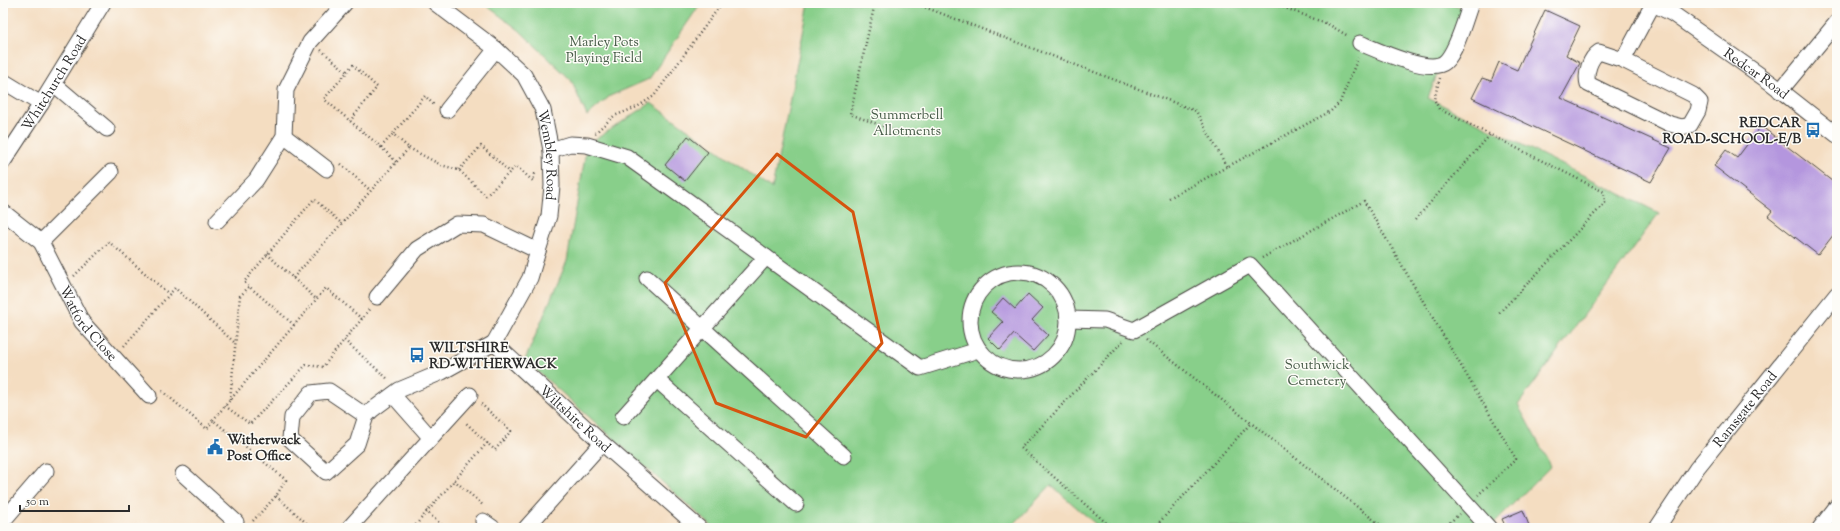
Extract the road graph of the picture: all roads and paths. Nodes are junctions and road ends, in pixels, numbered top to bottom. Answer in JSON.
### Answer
{"nodes":[{"id":1,"x":104,"y":3,"type":"edge"},
{"id":2,"x":345,"y":3,"type":"edge"},
{"id":3,"x":435,"y":3,"type":"edge"},
{"id":4,"x":722,"y":3,"type":"edge"},
{"id":5,"x":875,"y":3,"type":"edge"},
{"id":6,"x":914,"y":3,"type":"edge"},
{"id":7,"x":1272,"y":3,"type":"edge"},
{"id":8,"x":1471,"y":3,"type":"edge"},
{"id":9,"x":1652,"y":4,"type":"edge"},
{"id":10,"x":1837,"y":22,"type":"edge"},
{"id":11,"x":311,"y":41,"type":"junction"},
{"id":12,"x":1362,"y":44,"type":"junction"},
{"id":13,"x":496,"y":49,"type":"junction"},
{"id":14,"x":1623,"y":60,"type":"junction"},
{"id":15,"x":1444,"y":62,"type":"junction"},
{"id":16,"x":347,"y":71,"type":"junction"},
{"id":17,"x":3,"y":81,"type":"edge"},
{"id":18,"x":54,"y":84,"type":"junction"},
{"id":19,"x":1780,"y":91,"type":"junction"},
{"id":20,"x":41,"y":104,"type":"junction"},
{"id":21,"x":447,"y":110,"type":"joint"},
{"id":22,"x":350,"y":121,"type":"junction"},
{"id":23,"x":107,"y":130,"type":"dead end"},
{"id":24,"x":393,"y":134,"type":"junction"},
{"id":25,"x":1837,"y":134,"type":"edge"},
{"id":26,"x":1490,"y":135,"type":"junction"},
{"id":27,"x":284,"y":136,"type":"junction"},
{"id":28,"x":910,"y":136,"type":"dead end"},
{"id":29,"x":586,"y":145,"type":"junction"},
{"id":30,"x":381,"y":147,"type":"junction"},
{"id":31,"x":409,"y":148,"type":"junction"},
{"id":32,"x":551,"y":150,"type":"junction"},
{"id":33,"x":3,"y":162,"type":"edge"},
{"id":34,"x":396,"y":162,"type":"junction"},
{"id":35,"x":1227,"y":167,"type":"junction"},
{"id":36,"x":327,"y":169,"type":"joint"},
{"id":37,"x":459,"y":170,"type":"junction"},
{"id":38,"x":111,"y":172,"type":"dead end"},
{"id":39,"x":510,"y":172,"type":"junction"},
{"id":40,"x":552,"y":173,"type":"junction"},
{"id":41,"x":370,"y":190,"type":"junction"},
{"id":42,"x":1169,"y":198,"type":"dead end"},
{"id":43,"x":3,"y":212,"type":"edge"},
{"id":44,"x":1416,"y":220,"type":"dead end"},
{"id":45,"x":217,"y":221,"type":"dead end"},
{"id":46,"x":341,"y":223,"type":"junction"},
{"id":47,"x":41,"y":242,"type":"junction"},
{"id":48,"x":538,"y":251,"type":"junction"},
{"id":49,"x":267,"y":254,"type":"junction"},
{"id":50,"x":766,"y":257,"type":"junction"},
{"id":51,"x":1250,"y":265,"type":"junction"},
{"id":52,"x":293,"y":278,"type":"junction"},
{"id":53,"x":647,"y":278,"type":"dead end"},
{"id":54,"x":64,"y":286,"type":"junction"},
{"id":55,"x":250,"y":286,"type":"junction"},
{"id":56,"x":169,"y":294,"type":"junction"},
{"id":57,"x":377,"y":297,"type":"joint"},
{"id":58,"x":316,"y":299,"type":"junction"},
{"id":59,"x":1835,"y":301,"type":"edge"},
{"id":60,"x":1498,"y":314,"type":"dead end"},
{"id":61,"x":362,"y":319,"type":"junction"},
{"id":62,"x":1068,"y":319,"type":"junction"},
{"id":63,"x":294,"y":325,"type":"junction"},
{"id":64,"x":703,"y":328,"type":"junction"},
{"id":65,"x":1134,"y":330,"type":"junction"},
{"id":66,"x":344,"y":340,"type":"junction"},
{"id":67,"x":235,"y":343,"type":"junction"},
{"id":68,"x":494,"y":343,"type":"junction"},
{"id":69,"x":978,"y":350,"type":"junction"},
{"id":70,"x":114,"y":357,"type":"junction"},
{"id":71,"x":657,"y":380,"type":"junction"},
{"id":72,"x":396,"y":392,"type":"junction"},
{"id":73,"x":470,"y":395,"type":"joint"},
{"id":74,"x":149,"y":396,"type":"joint"},
{"id":75,"x":230,"y":401,"type":"junction"},
{"id":76,"x":225,"y":406,"type":"junction"},
{"id":77,"x":454,"y":412,"type":"junction"},
{"id":78,"x":366,"y":416,"type":"junction"},
{"id":79,"x":624,"y":417,"type":"dead end"},
{"id":80,"x":213,"y":420,"type":"junction"},
{"id":81,"x":1251,"y":423,"type":"junction"},
{"id":82,"x":430,"y":437,"type":"junction"},
{"id":83,"x":487,"y":443,"type":"junction"},
{"id":84,"x":602,"y":443,"type":"junction"},
{"id":85,"x":844,"y":456,"type":"dead end"},
{"id":86,"x":46,"y":471,"type":"dead end"},
{"id":87,"x":183,"y":474,"type":"dead end"},
{"id":88,"x":454,"y":480,"type":"junction"},
{"id":89,"x":276,"y":496,"type":"junction"},
{"id":90,"x":796,"y":504,"type":"dead end"},
{"id":91,"x":1468,"y":504,"type":"junction"},
{"id":92,"x":1837,"y":506,"type":"edge"},
{"id":93,"x":426,"y":511,"type":"junction"},
{"id":94,"x":3,"y":521,"type":"edge"},
{"id":95,"x":488,"y":524,"type":"edge"},
{"id":96,"x":237,"y":526,"type":"edge"},
{"id":97,"x":1488,"y":526,"type":"edge"},
{"id":98,"x":312,"y":528,"type":"edge"},
{"id":99,"x":349,"y":528,"type":"edge"},
{"id":100,"x":412,"y":528,"type":"edge"},
{"id":101,"x":445,"y":528,"type":"edge"},
{"id":102,"x":526,"y":528,"type":"edge"},
{"id":103,"x":699,"y":528,"type":"edge"},
{"id":104,"x":1112,"y":528,"type":"edge"},
{"id":105,"x":1154,"y":528,"type":"edge"},
{"id":106,"x":1384,"y":528,"type":"edge"},
{"id":107,"x":1444,"y":528,"type":"edge"},
{"id":108,"x":1657,"y":528,"type":"edge"},
{"id":109,"x":1820,"y":528,"type":"edge"}],
"edges":[{"from":1,"to":18,"type":"street","name":"Whitchurch Road"},
{"from":2,"to":11,"type":"street"},
{"from":3,"to":13,"type":"street","name":"Wembley Road"},
{"from":4,"to":29,"type":"path"},
{"from":5,"to":28,"type":"path"},
{"from":6,"to":35,"type":"path"},
{"from":7,"to":12,"type":"path"},
{"from":8,"to":15,"type":"street"},
{"from":9,"to":14,"type":"street"},
{"from":9,"to":19,"type":"street","name":"Redcar Road"},
{"from":10,"to":19,"type":"street"},
{"from":11,"to":16,"type":"path"},
{"from":11,"to":27,"type":"street"},
{"from":12,"to":15,"type":"street"},
{"from":12,"to":35,"type":"path"},
{"from":13,"to":21,"type":"street"},
{"from":13,"to":32,"type":"street","name":"Wembley Road"},
{"from":14,"to":14,"type":"street"},
{"from":15,"to":26,"type":"path"},
{"from":16,"to":22,"type":"path"},
{"from":16,"to":22,"type":"path"},
{"from":17,"to":20,"type":"street"},
{"from":18,"to":20,"type":"street","name":"Whitchurch Road"},
{"from":18,"to":23,"type":"street"},
{"from":19,"to":25,"type":"street","name":"Redcar Road"},
{"from":20,"to":33,"type":"street","name":"Whitchurch Road"},
{"from":21,"to":24,"type":"path"},
{"from":22,"to":30,"type":"path"},
{"from":24,"to":30,"type":"path"},
{"from":24,"to":31,"type":"path"},
{"from":26,"to":44,"type":"path"},
{"from":26,"to":60,"type":"path"},
{"from":27,"to":36,"type":"street"},
{"from":27,"to":45,"type":"street"},
{"from":29,"to":32,"type":"street"},
{"from":29,"to":50,"type":"street"},
{"from":30,"to":34,"type":"path"},
{"from":31,"to":34,"type":"path"},
{"from":31,"to":37,"type":"path"},
{"from":32,"to":40,"type":"street","name":"Wembley Road"},
{"from":34,"to":41,"type":"path"},
{"from":35,"to":42,"type":"path"},
{"from":36,"to":41,"type":"path"},
{"from":37,"to":39,"type":"path"},
{"from":37,"to":39,"type":"path"},
{"from":38,"to":47,"type":"street"},
{"from":39,"to":40,"type":"path"},
{"from":40,"to":48,"type":"street","name":"Wembley Road"},
{"from":41,"to":46,"type":"path"},
{"from":43,"to":47,"type":"street","name":"Watford Close"},
{"from":46,"to":49,"type":"path"},
{"from":46,"to":52,"type":"path"},
{"from":47,"to":54,"type":"street","name":"Watford Close"},
{"from":48,"to":57,"type":"street"},
{"from":48,"to":68,"type":"street","name":"Wembley Road"},
{"from":49,"to":52,"type":"path"},
{"from":49,"to":55,"type":"path"},
{"from":50,"to":64,"type":"street"},
{"from":50,"to":69,"type":"street"},
{"from":51,"to":65,"type":"street"},
{"from":51,"to":91,"type":"street"},
{"from":51,"to":91,"type":"path"},
{"from":52,"to":58,"type":"path"},
{"from":53,"to":64,"type":"street"},
{"from":54,"to":56,"type":"path"},
{"from":54,"to":70,"type":"street","name":"Watford Close"},
{"from":55,"to":63,"type":"path"},
{"from":55,"to":67,"type":"path"},
{"from":56,"to":67,"type":"path"},
{"from":56,"to":70,"type":"path"},
{"from":57,"to":61,"type":"path"},
{"from":58,"to":61,"type":"path"},
{"from":58,"to":63,"type":"path"},
{"from":59,"to":108,"type":"street","name":"Ramsgate Road"},
{"from":61,"to":66,"type":"path"},
{"from":62,"to":65,"type":"street"},
{"from":62,"to":69,"type":"street"},
{"from":62,"to":69,"type":"street"},
{"from":63,"to":75,"type":"path"},
{"from":64,"to":71,"type":"street"},
{"from":64,"to":85,"type":"street"},
{"from":65,"to":81,"type":"path"},
{"from":65,"to":104,"type":"path"},
{"from":66,"to":72,"type":"path"},
{"from":66,"to":76,"type":"path"},
{"from":67,"to":75,"type":"path"},
{"from":68,"to":72,"type":"street"},
{"from":68,"to":84,"type":"street","name":"Wiltshire Road"},
{"from":70,"to":74,"type":"street","name":"Watford Close"},
{"from":71,"to":79,"type":"street"},
{"from":71,"to":90,"type":"street"},
{"from":72,"to":78,"type":"street"},
{"from":72,"to":82,"type":"street"},
{"from":73,"to":77,"type":"street"},
{"from":73,"to":83,"type":"path"},
{"from":74,"to":80,"type":"path"},
{"from":75,"to":76,"type":"path"},
{"from":76,"to":80,"type":"path"},
{"from":77,"to":82,"type":"street"},
{"from":77,"to":83,"type":"path"},
{"from":78,"to":78,"type":"street"},
{"from":80,"to":89,"type":"path"},
{"from":81,"to":105,"type":"path"},
{"from":81,"to":106,"type":"path"},
{"from":82,"to":99,"type":"street"},
{"from":83,"to":88,"type":"path"},
{"from":84,"to":102,"type":"street"},
{"from":84,"to":103,"type":"street","name":"Wiltshire Road"},
{"from":86,"to":94,"type":"street"},
{"from":87,"to":96,"type":"street"},
{"from":88,"to":93,"type":"path"},
{"from":88,"to":95,"type":"path"},
{"from":89,"to":96,"type":"path"},
{"from":89,"to":98,"type":"path"},
{"from":91,"to":97,"type":"street"},
{"from":91,"to":107,"type":"path"},
{"from":92,"to":109,"type":"street"},
{"from":93,"to":100,"type":"path"},
{"from":93,"to":101,"type":"path"}]}
